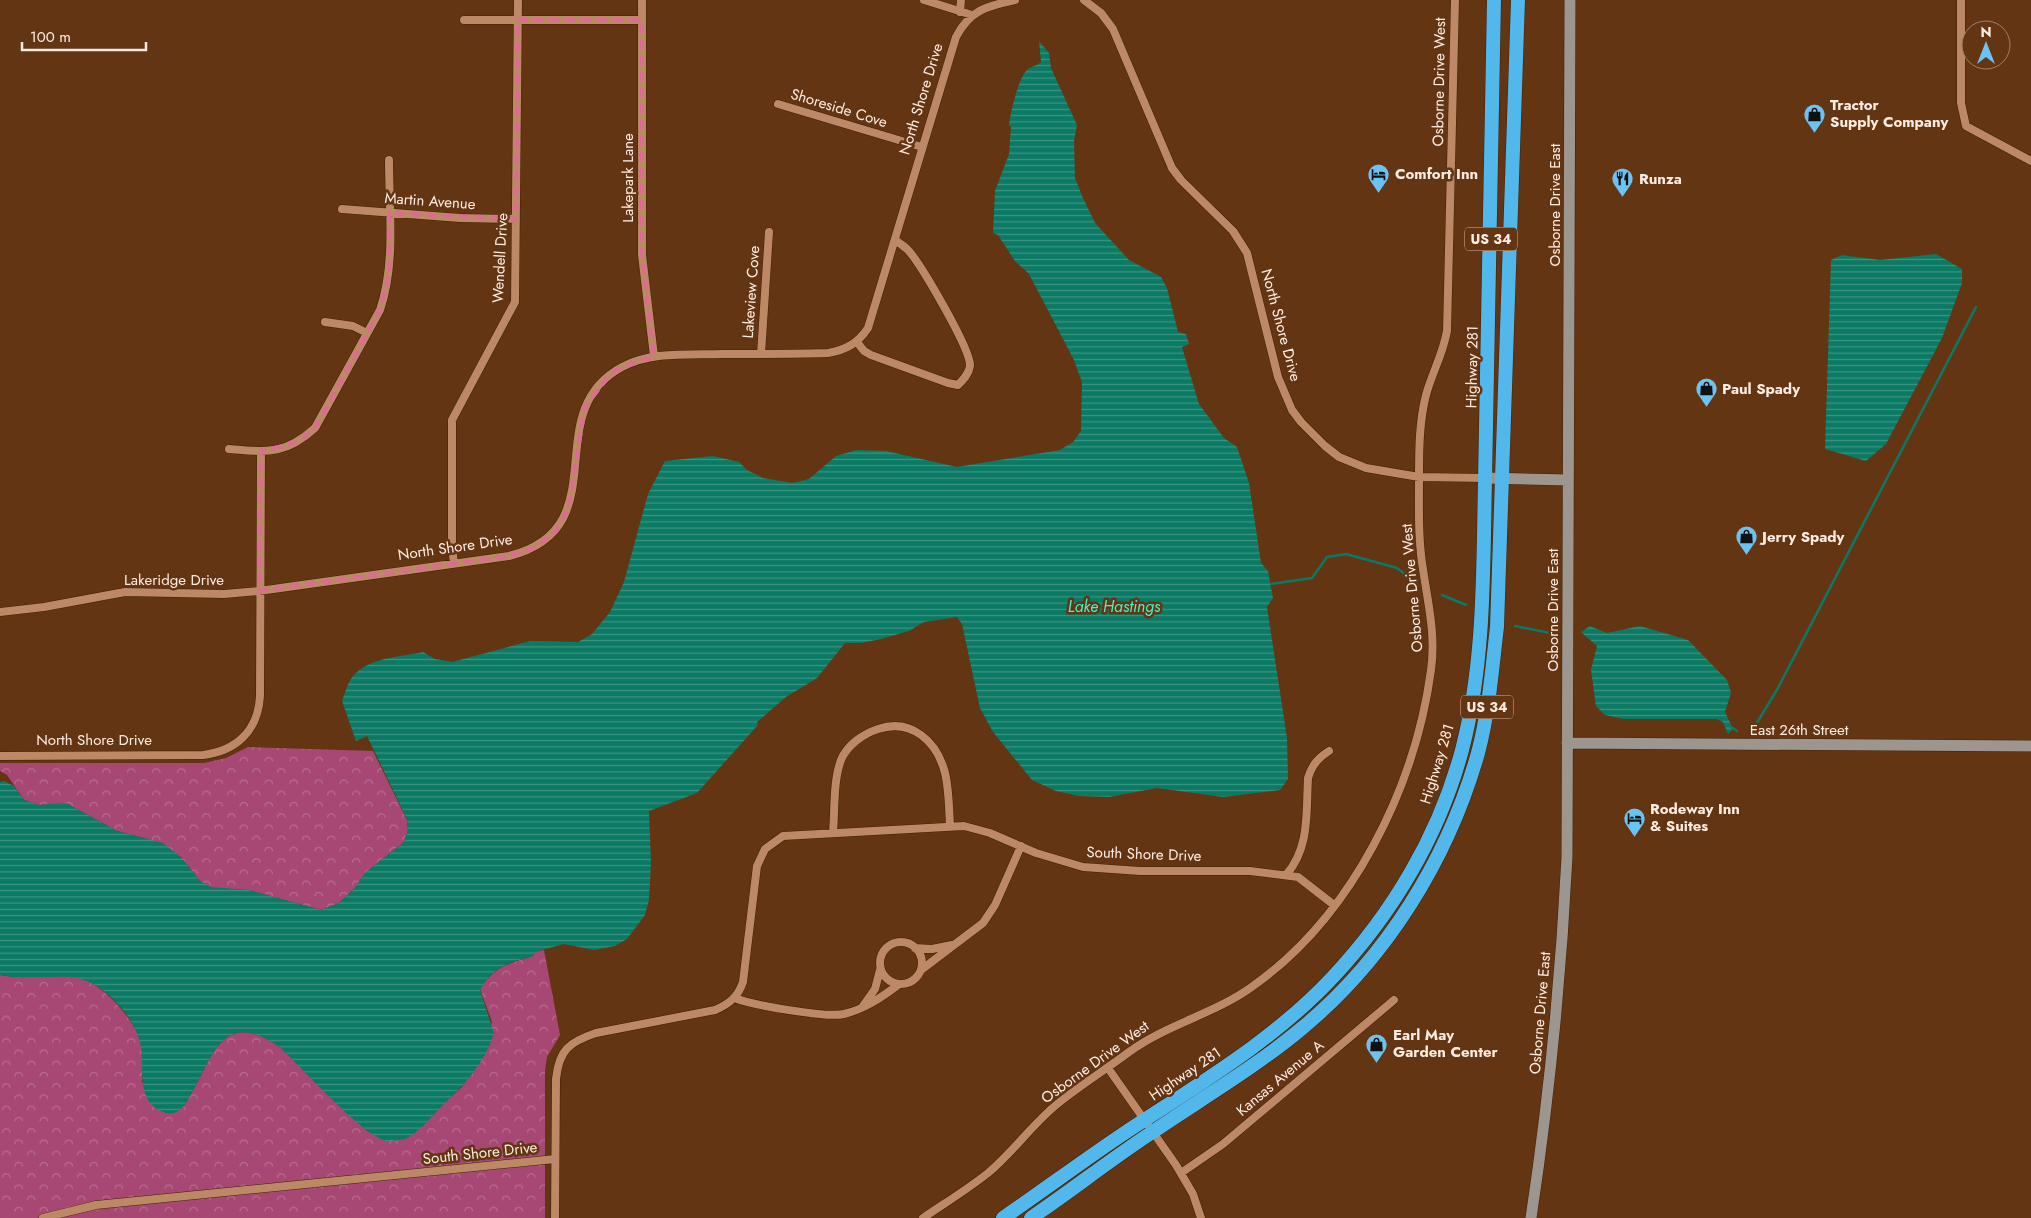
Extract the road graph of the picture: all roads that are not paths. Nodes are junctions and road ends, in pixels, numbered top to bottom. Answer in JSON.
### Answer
{"nodes":[{"id":1,"x":518,"y":0,"type":"edge"},
{"id":2,"x":642,"y":0,"type":"edge"},
{"id":3,"x":924,"y":0,"type":"edge"},
{"id":4,"x":961,"y":0,"type":"edge"},
{"id":5,"x":1016,"y":0,"type":"edge"},
{"id":6,"x":1085,"y":0,"type":"edge"},
{"id":7,"x":1455,"y":0,"type":"edge"},
{"id":8,"x":1494,"y":0,"type":"edge"},
{"id":9,"x":1518,"y":0,"type":"edge"},
{"id":10,"x":1570,"y":0,"type":"edge"},
{"id":11,"x":1961,"y":0,"type":"edge"},
{"id":12,"x":960,"y":12,"type":"junction"},
{"id":13,"x":972,"y":15,"type":"junction"},
{"id":14,"x":464,"y":20,"type":"dead end"},
{"id":15,"x":518,"y":20,"type":"junction"},
{"id":16,"x":642,"y":20,"type":"junction"},
{"id":17,"x":778,"y":104,"type":"dead end"},
{"id":18,"x":922,"y":147,"type":"junction"},
{"id":19,"x":389,"y":160,"type":"dead end"},
{"id":20,"x":2031,"y":161,"type":"edge"},
{"id":21,"x":342,"y":209,"type":"dead end"},
{"id":22,"x":389,"y":212,"type":"junction"},
{"id":23,"x":516,"y":219,"type":"junction"},
{"id":24,"x":769,"y":232,"type":"dead end"},
{"id":25,"x":895,"y":240,"type":"junction"},
{"id":26,"x":325,"y":322,"type":"dead end"},
{"id":27,"x":368,"y":333,"type":"junction"},
{"id":28,"x":857,"y":342,"type":"junction"},
{"id":29,"x":761,"y":354,"type":"junction"},
{"id":30,"x":654,"y":356,"type":"junction"},
{"id":31,"x":229,"y":449,"type":"dead end"},
{"id":32,"x":261,"y":451,"type":"junction"},
{"id":33,"x":1419,"y":477,"type":"junction"},
{"id":34,"x":1485,"y":478,"type":"junction"},
{"id":35,"x":1501,"y":478,"type":"junction"},
{"id":36,"x":1568,"y":480,"type":"junction"},
{"id":37,"x":454,"y":563,"type":"junction"},
{"id":38,"x":259,"y":591,"type":"junction"},
{"id":39,"x":0,"y":612,"type":"edge"},
{"id":40,"x":1567,"y":743,"type":"junction"},
{"id":41,"x":2031,"y":746,"type":"edge"},
{"id":42,"x":1330,"y":752,"type":"dead end"},
{"id":43,"x":0,"y":756,"type":"edge"},
{"id":44,"x":950,"y":826,"type":"junction"},
{"id":45,"x":833,"y":832,"type":"junction"},
{"id":46,"x":1021,"y":846,"type":"junction"},
{"id":47,"x":1286,"y":875,"type":"junction"},
{"id":48,"x":1334,"y":905,"type":"junction"},
{"id":49,"x":952,"y":945,"type":"junction"},
{"id":50,"x":915,"y":948,"type":"junction"},
{"id":51,"x":880,"y":970,"type":"junction"},
{"id":52,"x":921,"y":970,"type":"junction"},
{"id":53,"x":898,"y":985,"type":"junction"},
{"id":54,"x":734,"y":998,"type":"junction"},
{"id":55,"x":1394,"y":1000,"type":"dead end"},
{"id":56,"x":862,"y":1007,"type":"junction"},
{"id":57,"x":1108,"y":1068,"type":"junction"},
{"id":58,"x":1148,"y":1126,"type":"junction"},
{"id":59,"x":555,"y":1160,"type":"junction"},
{"id":60,"x":1181,"y":1173,"type":"junction"},
{"id":61,"x":43,"y":1218,"type":"edge"},
{"id":62,"x":555,"y":1218,"type":"edge"},
{"id":63,"x":923,"y":1218,"type":"edge"},
{"id":64,"x":1003,"y":1218,"type":"edge"},
{"id":65,"x":1031,"y":1218,"type":"edge"},
{"id":66,"x":1201,"y":1218,"type":"edge"},
{"id":67,"x":1531,"y":1218,"type":"edge"}],
"edges":[{"from":1,"to":15,"type":"street","name":"Wendell Drive"},
{"from":2,"to":16,"type":"street","name":"Lakepark Lane"},
{"from":3,"to":12,"type":"street"},
{"from":4,"to":12,"type":"street"},
{"from":5,"to":13,"type":"street"},
{"from":6,"to":33,"type":"street","name":"North Shore Drive"},
{"from":7,"to":33,"type":"street","name":"Osborne Drive West"},
{"from":8,"to":34,"type":"highway","name":"Highway 281","number":"US 34"},
{"from":9,"to":35,"type":"highway","name":"Highway 281","number":"US 34"},
{"from":10,"to":36,"type":"street","name":"Osborne Drive East"},
{"from":11,"to":20,"type":"street"},
{"from":12,"to":13,"type":"street"},
{"from":13,"to":18,"type":"street","name":"North Shore Drive"},
{"from":14,"to":15,"type":"street"},
{"from":15,"to":16,"type":"street"},
{"from":15,"to":23,"type":"street","name":"Wendell Drive"},
{"from":16,"to":30,"type":"street","name":"Lakepark Lane"},
{"from":17,"to":18,"type":"street","name":"Shoreside Cove"},
{"from":18,"to":25,"type":"street","name":"North Shore Drive"},
{"from":19,"to":22,"type":"street"},
{"from":21,"to":22,"type":"street","name":"Martin Avenue"},
{"from":22,"to":23,"type":"street","name":"Martin Avenue"},
{"from":22,"to":27,"type":"street"},
{"from":23,"to":37,"type":"street","name":"Wendell Drive"},
{"from":24,"to":29,"type":"street","name":"Lakeview Cove"},
{"from":25,"to":28,"type":"street","name":"North Shore Drive"},
{"from":25,"to":28,"type":"street"},
{"from":26,"to":27,"type":"street"},
{"from":27,"to":32,"type":"street"},
{"from":28,"to":29,"type":"street","name":"North Shore Drive"},
{"from":29,"to":30,"type":"street","name":"North Shore Drive"},
{"from":30,"to":37,"type":"street","name":"North Shore Drive"},
{"from":31,"to":32,"type":"street"},
{"from":32,"to":38,"type":"street","name":"North Shore Drive"},
{"from":33,"to":34,"type":"street","name":"North Shore Drive"},
{"from":33,"to":48,"type":"street","name":"Osborne Drive West"},
{"from":34,"to":35,"type":"street","name":"North Shore Drive"},
{"from":34,"to":58,"type":"highway","name":"Highway 281","number":"US 34"},
{"from":35,"to":36,"type":"street","name":"North Shore Drive"},
{"from":35,"to":58,"type":"highway","name":"Highway 281","number":"US 34"},
{"from":36,"to":40,"type":"street","name":"Osborne Drive East"},
{"from":37,"to":38,"type":"street","name":"North Shore Drive"},
{"from":38,"to":39,"type":"street","name":"Lakeridge Drive"},
{"from":38,"to":43,"type":"street","name":"North Shore Drive"},
{"from":40,"to":41,"type":"street","name":"East 26th Street"},
{"from":40,"to":67,"type":"street","name":"Osborne Drive East"},
{"from":42,"to":47,"type":"street"},
{"from":44,"to":45,"type":"street","name":"South Shore Drive"},
{"from":44,"to":45,"type":"street"},
{"from":44,"to":46,"type":"street","name":"South Shore Drive"},
{"from":45,"to":54,"type":"street","name":"South Shore Drive"},
{"from":46,"to":47,"type":"street","name":"South Shore Drive"},
{"from":46,"to":49,"type":"street"},
{"from":47,"to":48,"type":"street","name":"South Shore Drive"},
{"from":48,"to":57,"type":"street","name":"Osborne Drive West"},
{"from":49,"to":50,"type":"street"},
{"from":49,"to":52,"type":"street"},
{"from":50,"to":51,"type":"street"},
{"from":50,"to":52,"type":"street"},
{"from":51,"to":53,"type":"street"},
{"from":51,"to":56,"type":"street"},
{"from":52,"to":53,"type":"street"},
{"from":53,"to":56,"type":"street"},
{"from":54,"to":56,"type":"street"},
{"from":54,"to":59,"type":"street","name":"South Shore Drive"},
{"from":55,"to":60,"type":"street","name":"Kansas Avenue A"},
{"from":57,"to":58,"type":"street"},
{"from":57,"to":63,"type":"street","name":"Osborne Drive West"},
{"from":58,"to":60,"type":"street"},
{"from":58,"to":64,"type":"highway","name":"Highway 281","number":"US 34"},
{"from":58,"to":65,"type":"highway","name":"Highway 281","number":"US 34"},
{"from":59,"to":61,"type":"street","name":"South Shore Drive"},
{"from":59,"to":62,"type":"street"},
{"from":60,"to":66,"type":"street"}]}
